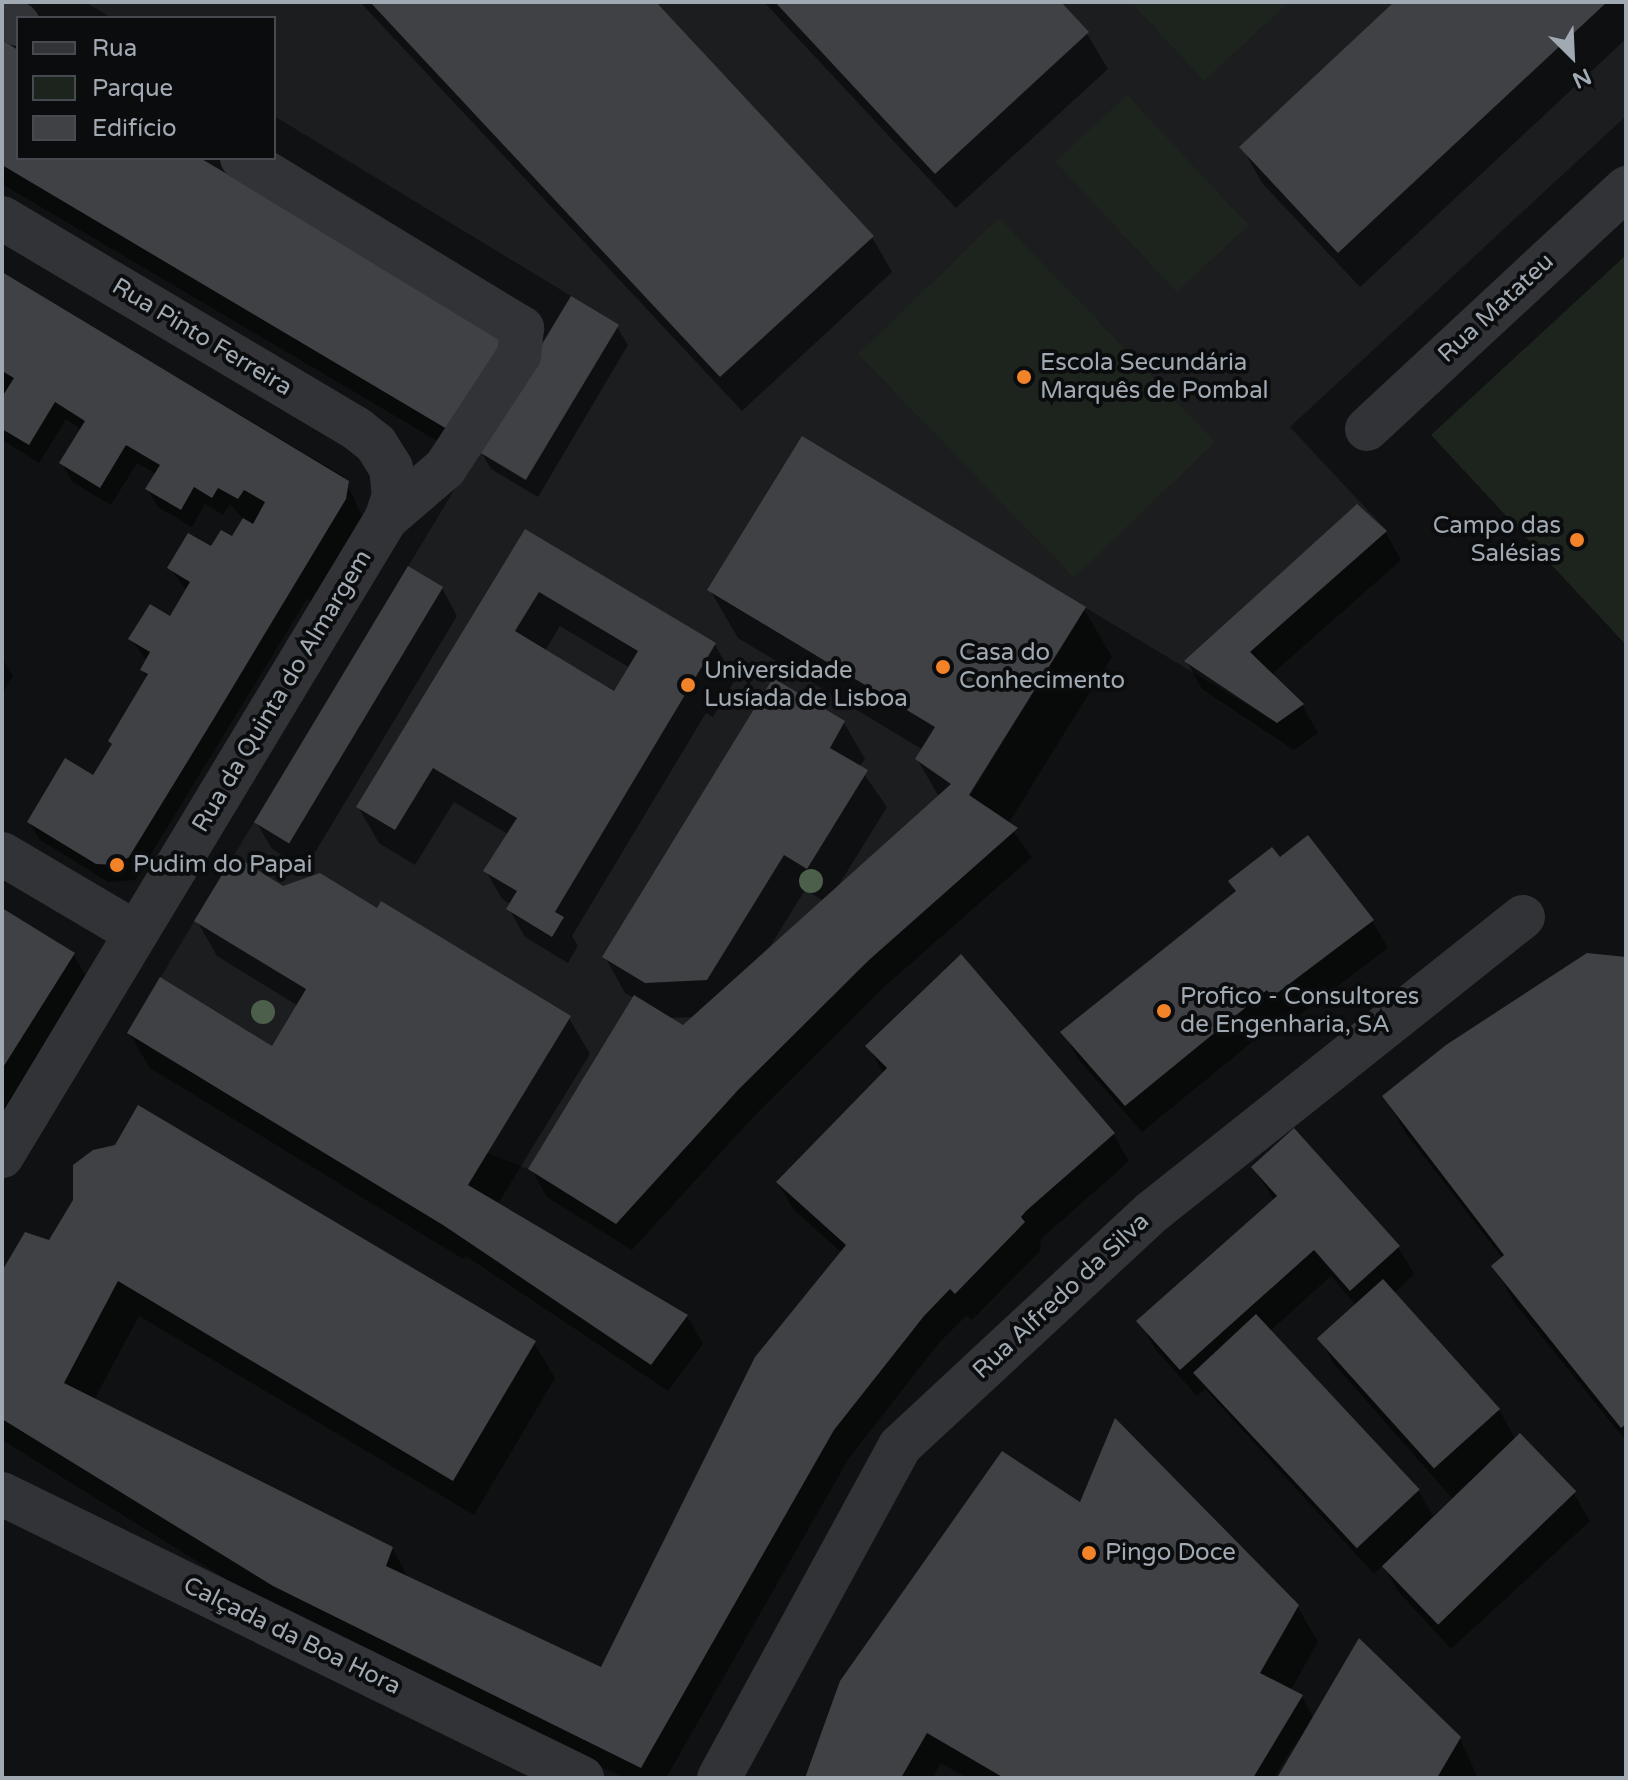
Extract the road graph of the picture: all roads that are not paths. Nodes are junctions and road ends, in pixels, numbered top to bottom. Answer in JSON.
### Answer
{"nodes":[{"id":1,"x":245,"y":160,"type":"edge"},
{"id":2,"x":1626,"y":188,"type":"edge"},
{"id":3,"x":2,"y":218,"type":"edge"},
{"id":4,"x":1367,"y":429,"type":"dead end"},
{"id":5,"x":391,"y":468,"type":"joint"},
{"id":6,"x":386,"y":519,"type":"junction"},
{"id":7,"x":2,"y":854,"type":"edge"},
{"id":8,"x":1523,"y":917,"type":"dead end"},
{"id":9,"x":136,"y":933,"type":"junction"},
{"id":10,"x":2,"y":1156,"type":"edge"},
{"id":11,"x":2,"y":1494,"type":"edge"},
{"id":12,"x":582,"y":1778,"type":"edge"},
{"id":13,"x":719,"y":1778,"type":"edge"}],
"edges":[{"from":1,"to":6,"type":"street"},
{"from":2,"to":4,"type":"street","name":"Rua Matateu"},
{"from":3,"to":5,"type":"street","name":"Rua Pinto Ferreira"},
{"from":5,"to":6,"type":"street","name":"Rua da Quinta do Almargem"},
{"from":6,"to":9,"type":"street","name":"Rua da Quinta do Almargem"},
{"from":7,"to":9,"type":"street"},
{"from":8,"to":13,"type":"street","name":"Rua Alfredo da Silva"},
{"from":9,"to":10,"type":"street","name":"Rua da Quinta do Almargem"},
{"from":11,"to":12,"type":"street","name":"Calçada da Boa Hora"}]}
